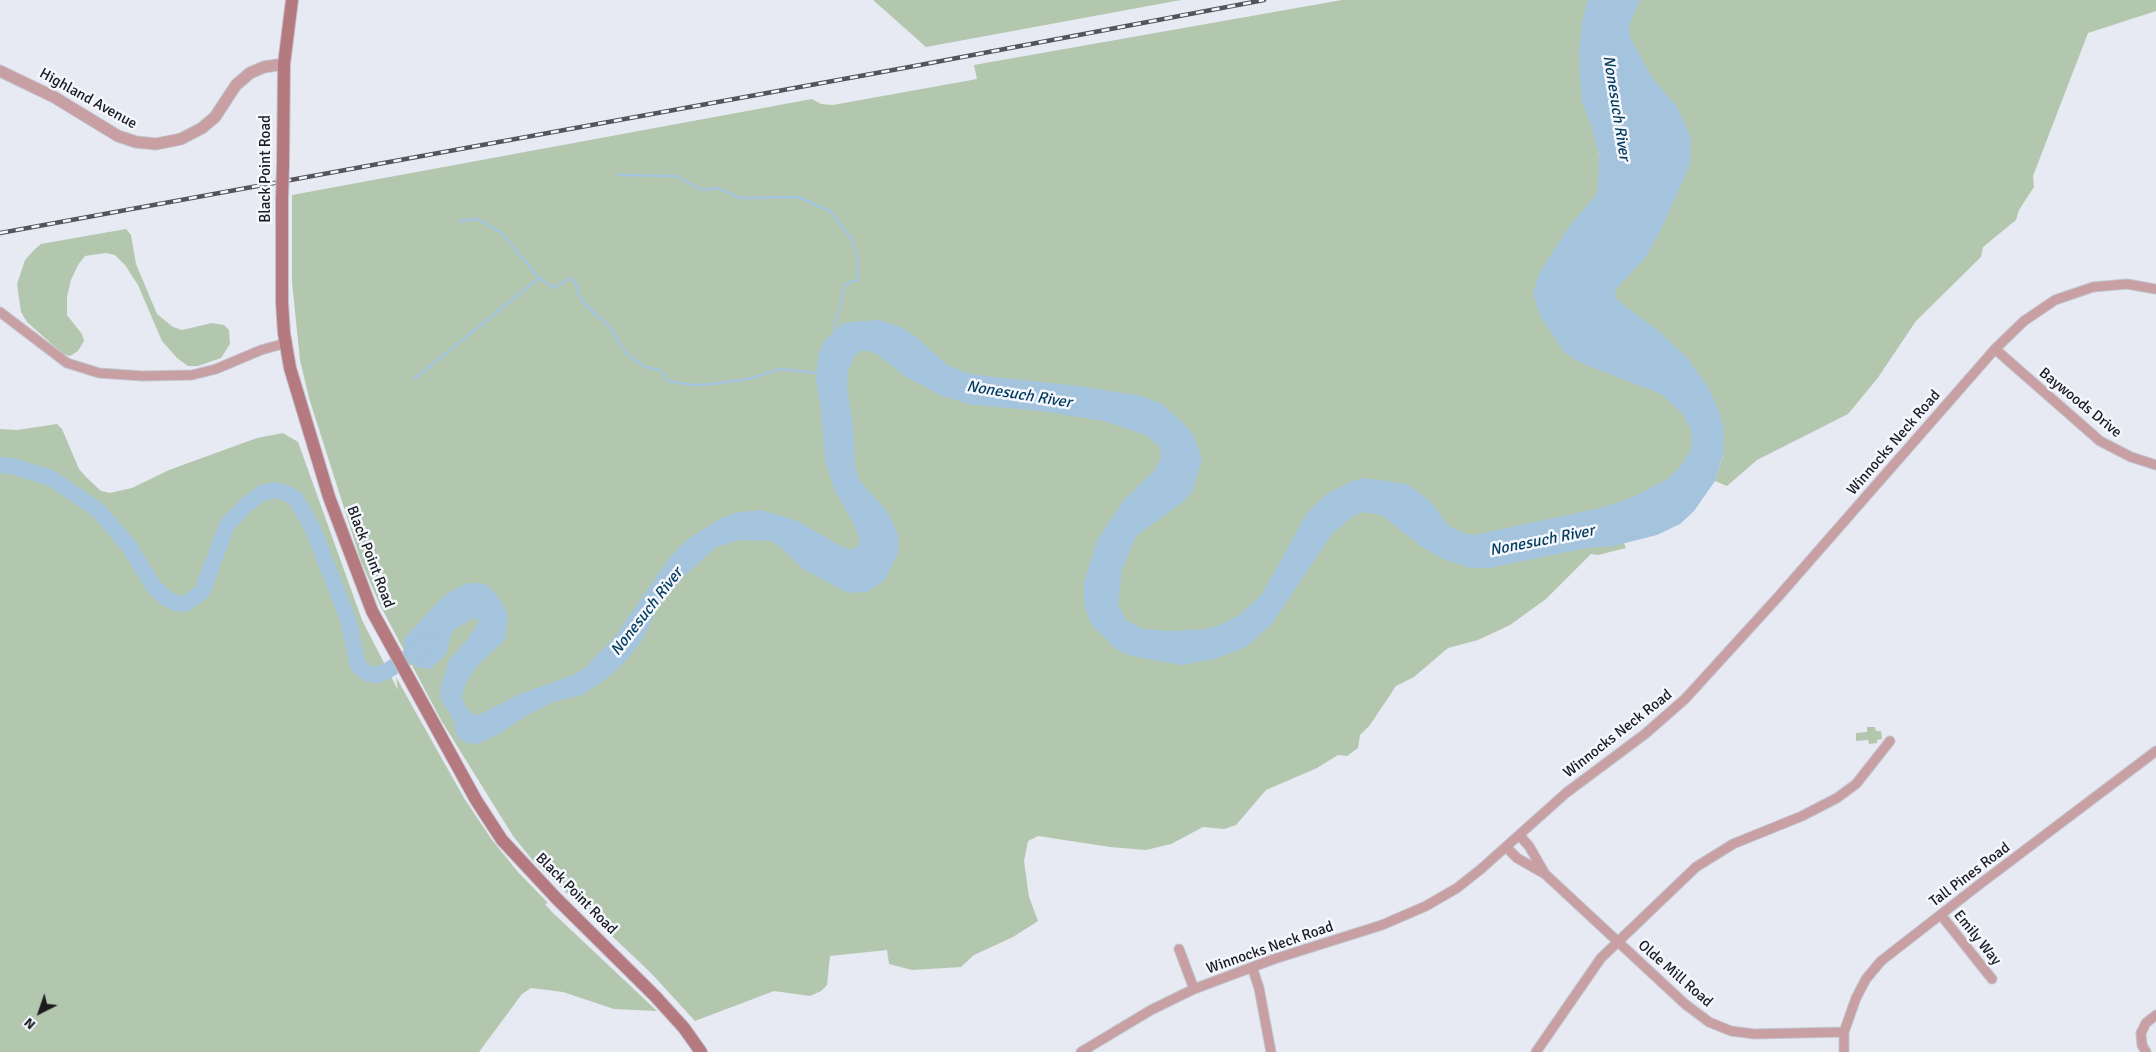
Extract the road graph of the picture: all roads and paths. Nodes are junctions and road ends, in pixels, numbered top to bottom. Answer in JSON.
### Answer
{"nodes":[{"id":1,"x":292,"y":0,"type":"edge"},
{"id":2,"x":284,"y":64,"type":"junction"},
{"id":3,"x":0,"y":71,"type":"edge"},
{"id":4,"x":2156,"y":289,"type":"edge"},
{"id":5,"x":0,"y":312,"type":"edge"},
{"id":6,"x":286,"y":343,"type":"junction"},
{"id":7,"x":1995,"y":350,"type":"junction"},
{"id":8,"x":2156,"y":465,"type":"edge"},
{"id":9,"x":1890,"y":741,"type":"dead end"},
{"id":10,"x":2156,"y":751,"type":"edge"},
{"id":11,"x":1519,"y":835,"type":"junction"},
{"id":12,"x":1506,"y":847,"type":"junction"},
{"id":13,"x":1545,"y":874,"type":"junction"},
{"id":14,"x":1941,"y":915,"type":"junction"},
{"id":15,"x":1617,"y":942,"type":"junction"},
{"id":16,"x":1179,"y":949,"type":"dead end"},
{"id":17,"x":1252,"y":967,"type":"junction"},
{"id":18,"x":1992,"y":979,"type":"dead end"},
{"id":19,"x":1194,"y":989,"type":"junction"},
{"id":20,"x":2156,"y":1015,"type":"edge"},
{"id":21,"x":1844,"y":1032,"type":"junction"},
{"id":22,"x":701,"y":1052,"type":"edge"},
{"id":23,"x":1082,"y":1052,"type":"edge"},
{"id":24,"x":1271,"y":1052,"type":"edge"},
{"id":25,"x":1536,"y":1052,"type":"edge"},
{"id":26,"x":1844,"y":1052,"type":"edge"},
{"id":27,"x":2146,"y":1052,"type":"edge"}],
"edges":[{"from":1,"to":2,"type":"main road","name":"Black Point Road"},
{"from":2,"to":3,"type":"street","name":"Highland Avenue"},
{"from":2,"to":6,"type":"main road","name":"Black Point Road","bridge":true},
{"from":4,"to":7,"type":"street","name":"Winnocks Neck Road"},
{"from":5,"to":6,"type":"street"},
{"from":6,"to":22,"type":"main road","name":"Black Point Road"},
{"from":7,"to":8,"type":"street","name":"Baywoods Drive"},
{"from":7,"to":11,"type":"street","name":"Winnocks Neck Road"},
{"from":9,"to":15,"type":"street"},
{"from":10,"to":14,"type":"street","name":"Tall Pines Road"},
{"from":11,"to":12,"type":"street","name":"Winnocks Neck Road"},
{"from":11,"to":13,"type":"street","name":"Olde Mill Road"},
{"from":12,"to":13,"type":"street","name":"Olde Mill Road"},
{"from":12,"to":17,"type":"street","name":"Winnocks Neck Road"},
{"from":13,"to":15,"type":"street","name":"Olde Mill Road"},
{"from":14,"to":18,"type":"street","name":"Emily Way"},
{"from":14,"to":21,"type":"street","name":"Tall Pines Road"},
{"from":15,"to":21,"type":"street","name":"Olde Mill Road"},
{"from":15,"to":25,"type":"street"},
{"from":16,"to":19,"type":"street"},
{"from":17,"to":19,"type":"street","name":"Winnocks Neck Road"},
{"from":17,"to":24,"type":"street"},
{"from":19,"to":23,"type":"street","name":"Winnocks Neck Road"},
{"from":20,"to":27,"type":"street"},
{"from":21,"to":26,"type":"street","name":"Tall Pines Road"}]}
